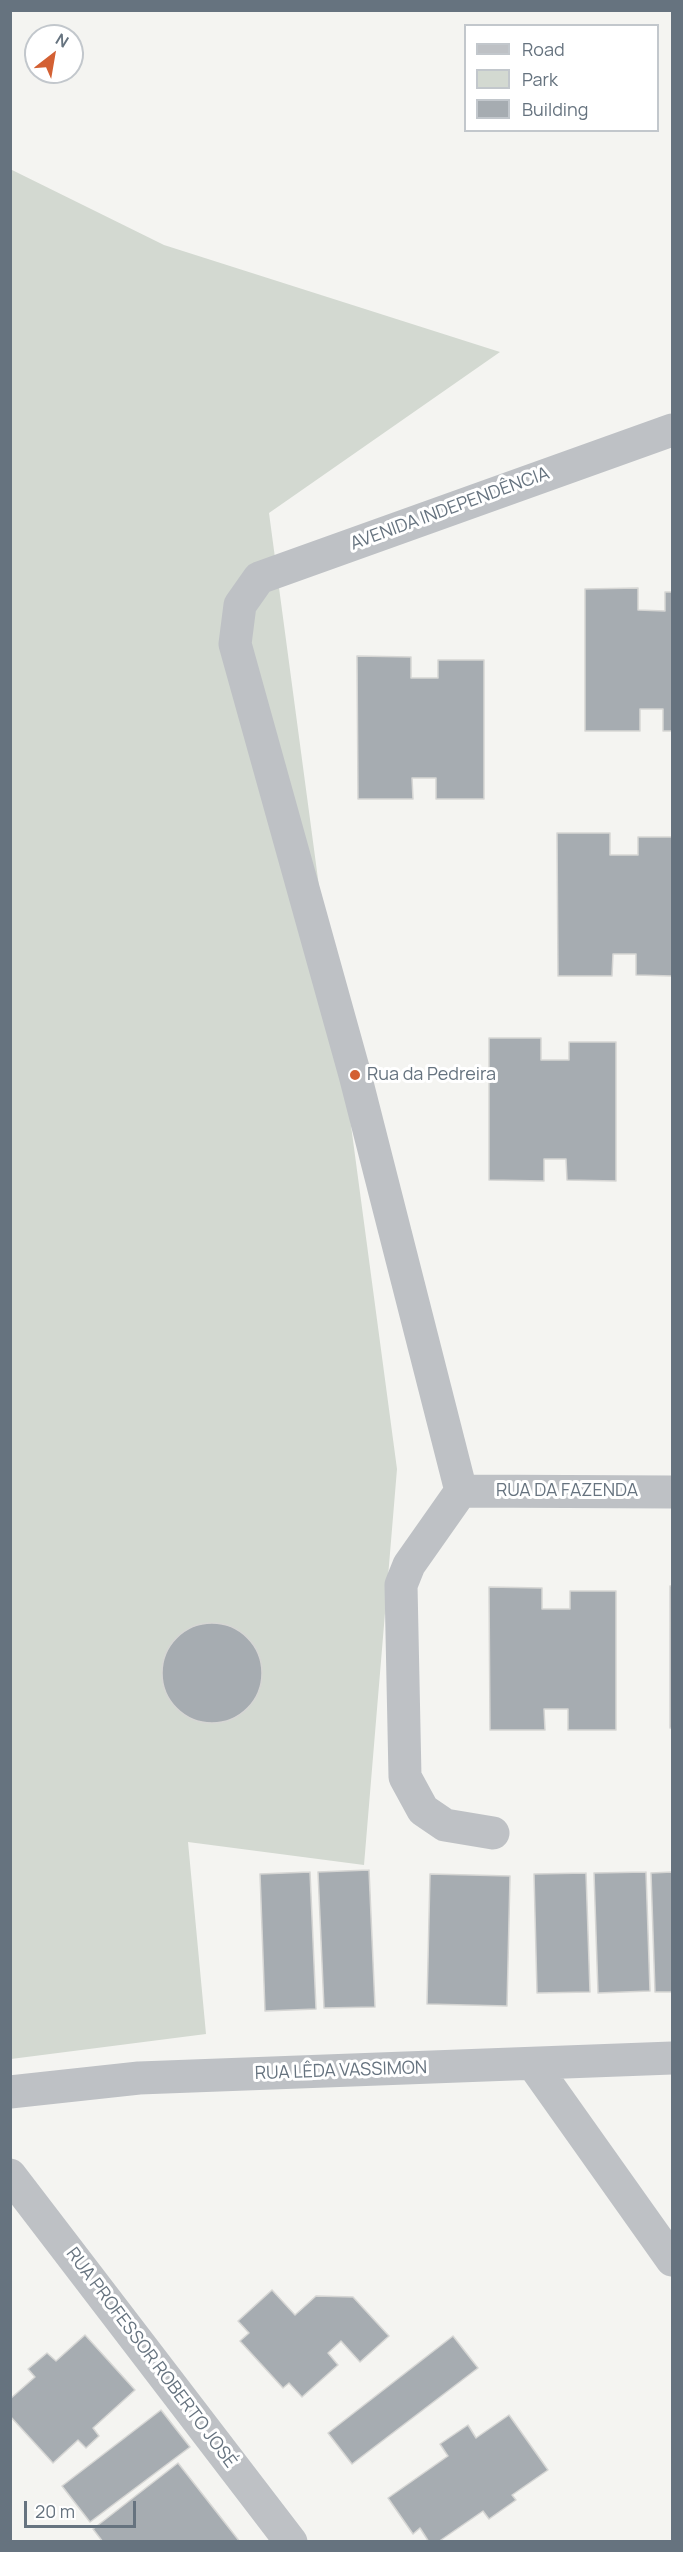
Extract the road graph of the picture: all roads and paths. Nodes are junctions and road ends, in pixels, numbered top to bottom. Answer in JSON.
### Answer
{"nodes":[{"id":1,"x":672,"y":430,"type":"edge"},
{"id":2,"x":461,"y":1491,"type":"junction"},
{"id":3,"x":672,"y":1492,"type":"edge"},
{"id":4,"x":493,"y":1833,"type":"dead end"},
{"id":5,"x":672,"y":2058,"type":"edge"},
{"id":6,"x":533,"y":2064,"type":"junction"},
{"id":7,"x":10,"y":2092,"type":"edge"},
{"id":8,"x":10,"y":2175,"type":"edge"},
{"id":9,"x":672,"y":2259,"type":"edge"},
{"id":10,"x":291,"y":2541,"type":"edge"}],
"edges":[{"from":1,"to":2,"type":"street","name":"AVENIDA INDEPENDÊNCIA"},
{"from":2,"to":3,"type":"street","name":"RUA DA FAZENDA"},
{"from":2,"to":4,"type":"street"},
{"from":5,"to":6,"type":"street","name":"RUA LÊDA VASSIMON"},
{"from":6,"to":7,"type":"street","name":"RUA LÊDA VASSIMON"},
{"from":6,"to":9,"type":"street"},
{"from":8,"to":10,"type":"street","name":"RUA PROFESSOR ROBERTO JOSÉ"}]}
